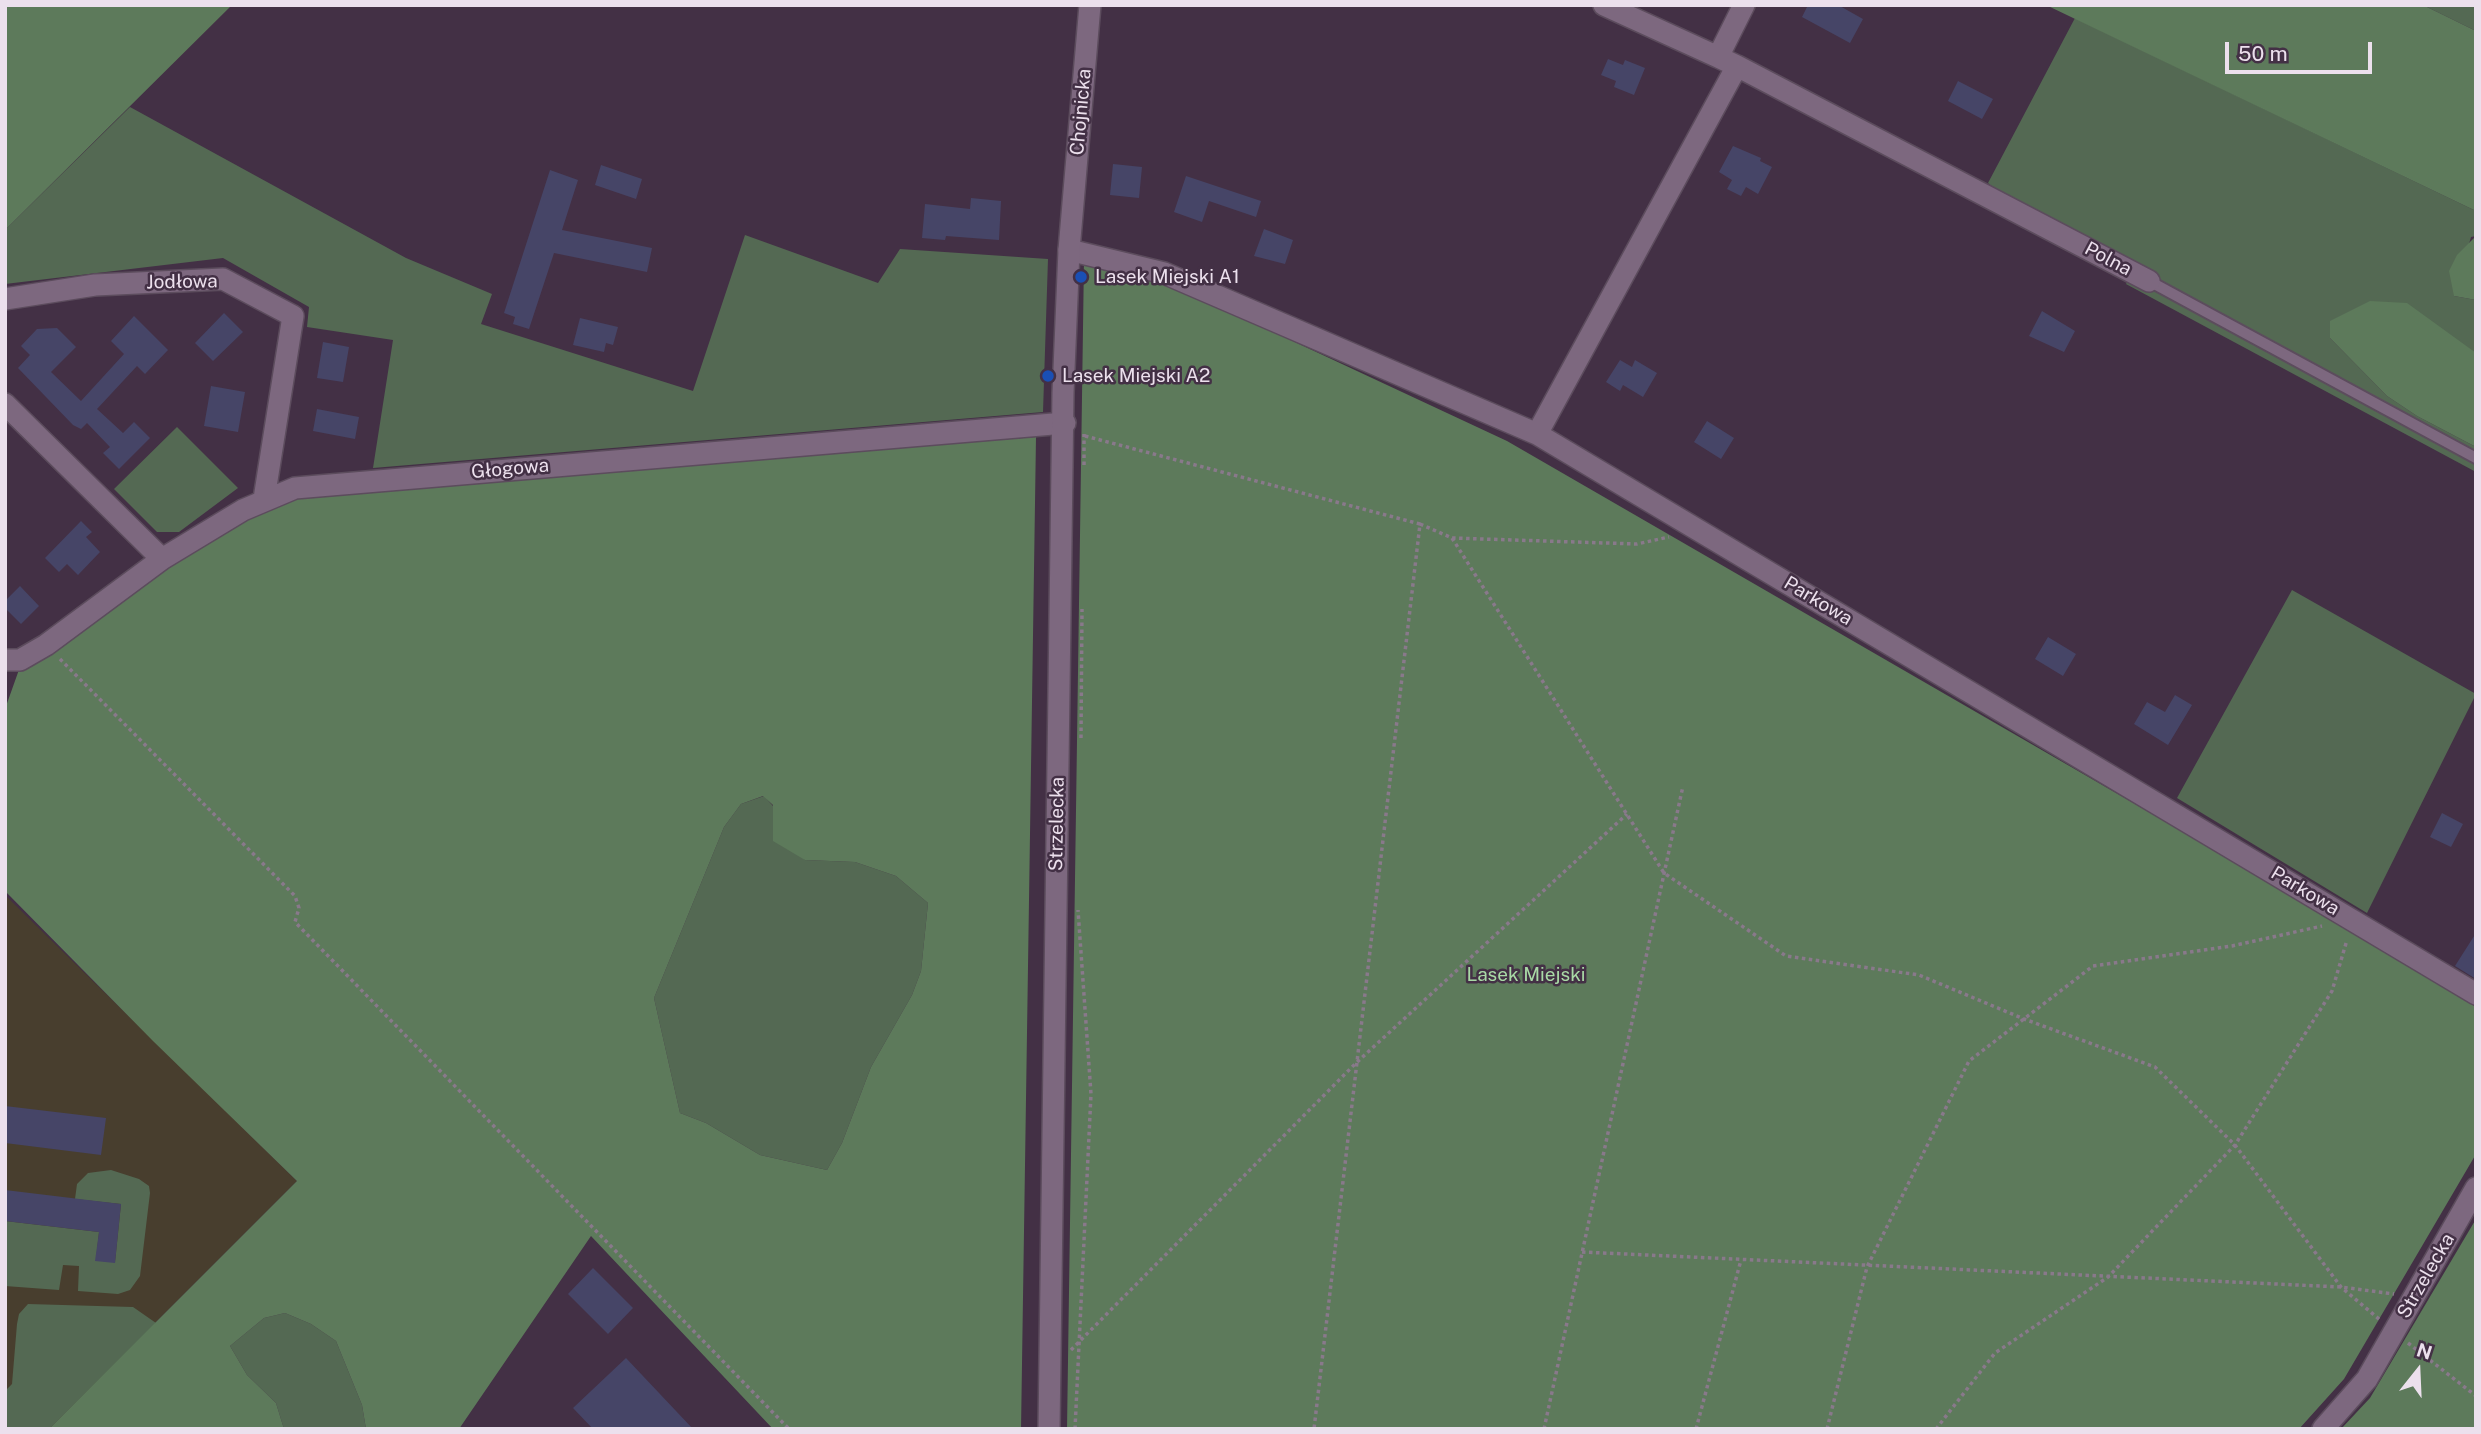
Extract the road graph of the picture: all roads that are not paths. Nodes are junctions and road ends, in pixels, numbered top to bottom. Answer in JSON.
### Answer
{"nodes":[{"id":1,"x":1090,"y":5,"type":"edge"},
{"id":2,"x":1604,"y":5,"type":"edge"},
{"id":3,"x":1744,"y":5,"type":"edge"},
{"id":4,"x":1727,"y":61,"type":"junction"},
{"id":5,"x":1072,"y":219,"type":"joint"},
{"id":6,"x":1069,"y":250,"type":"junction"},
{"id":7,"x":2149,"y":281,"type":"joint"},
{"id":8,"x":5,"y":299,"type":"edge"},
{"id":9,"x":5,"y":404,"type":"edge"},
{"id":10,"x":1065,"y":423,"type":"junction"},
{"id":11,"x":1538,"y":434,"type":"junction"},
{"id":12,"x":2476,"y":458,"type":"edge"},
{"id":13,"x":264,"y":499,"type":"junction"},
{"id":14,"x":162,"y":559,"type":"junction"},
{"id":15,"x":5,"y":660,"type":"edge"},
{"id":16,"x":2476,"y":994,"type":"edge"},
{"id":17,"x":2476,"y":1188,"type":"edge"},
{"id":18,"x":1049,"y":1429,"type":"edge"},
{"id":19,"x":2323,"y":1429,"type":"edge"}],
"edges":[{"from":1,"to":5,"type":"street","name":"Chojnicka"},
{"from":2,"to":4,"type":"street","name":"Polna"},
{"from":3,"to":4,"type":"street"},
{"from":4,"to":7,"type":"street","name":"Polna"},
{"from":4,"to":11,"type":"street"},
{"from":5,"to":6,"type":"street","name":"Strzelecka"},
{"from":6,"to":10,"type":"street","name":"Strzelecka"},
{"from":6,"to":11,"type":"street","name":"Parkowa"},
{"from":7,"to":12,"type":"lane","name":"Polna"},
{"from":8,"to":13,"type":"street","name":"Jodłowa"},
{"from":9,"to":14,"type":"street"},
{"from":10,"to":13,"type":"street","name":"Głogowa"},
{"from":10,"to":18,"type":"street","name":"Strzelecka"},
{"from":11,"to":16,"type":"street","name":"Parkowa"},
{"from":13,"to":14,"type":"street","name":"Głogowa"},
{"from":14,"to":15,"type":"street","name":"Głogowa"},
{"from":17,"to":19,"type":"street","name":"Strzelecka"}]}
